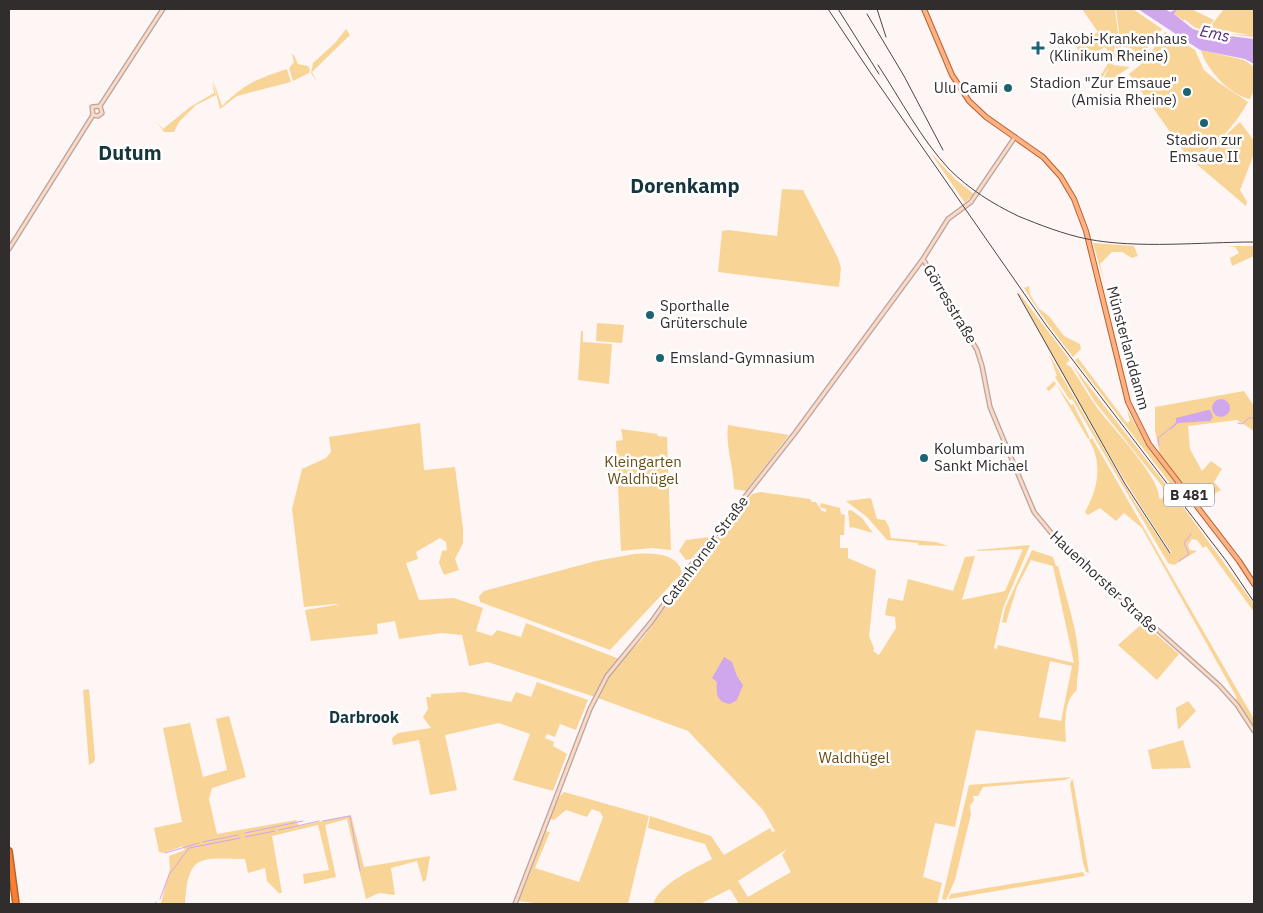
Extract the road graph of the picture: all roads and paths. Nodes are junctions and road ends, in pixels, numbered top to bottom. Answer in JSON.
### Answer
{"nodes":[{"id":1,"x":163,"y":9,"type":"edge"},
{"id":2,"x":924,"y":9,"type":"edge"},
{"id":3,"x":100,"y":106,"type":"junction"},
{"id":4,"x":94,"y":115,"type":"junction"},
{"id":5,"x":1015,"y":137,"type":"junction"},
{"id":6,"x":9,"y":249,"type":"edge"},
{"id":7,"x":923,"y":259,"type":"junction"},
{"id":8,"x":977,"y":350,"type":"joint"},
{"id":9,"x":1254,"y":584,"type":"edge"},
{"id":10,"x":1254,"y":731,"type":"edge"},
{"id":11,"x":9,"y":851,"type":"edge"},
{"id":12,"x":16,"y":904,"type":"edge"},
{"id":13,"x":515,"y":904,"type":"edge"}],
"edges":[{"from":1,"to":3,"type":"street"},
{"from":2,"to":5,"type":"main road","number":"B 481"},
{"from":3,"to":4,"type":"street"},
{"from":3,"to":4,"type":"street"},
{"from":4,"to":6,"type":"street"},
{"from":5,"to":7,"type":"street","name":"Catenhorner Straße"},
{"from":5,"to":9,"type":"main road","name":"Münsterlanddamm","number":"B 481"},
{"from":7,"to":8,"type":"street","name":"Görresstraße"},
{"from":7,"to":13,"type":"street","name":"Catenhorner Straße"},
{"from":8,"to":10,"type":"street","name":"Hauenhorster Straße"},
{"from":11,"to":12,"type":"highway"}]}
